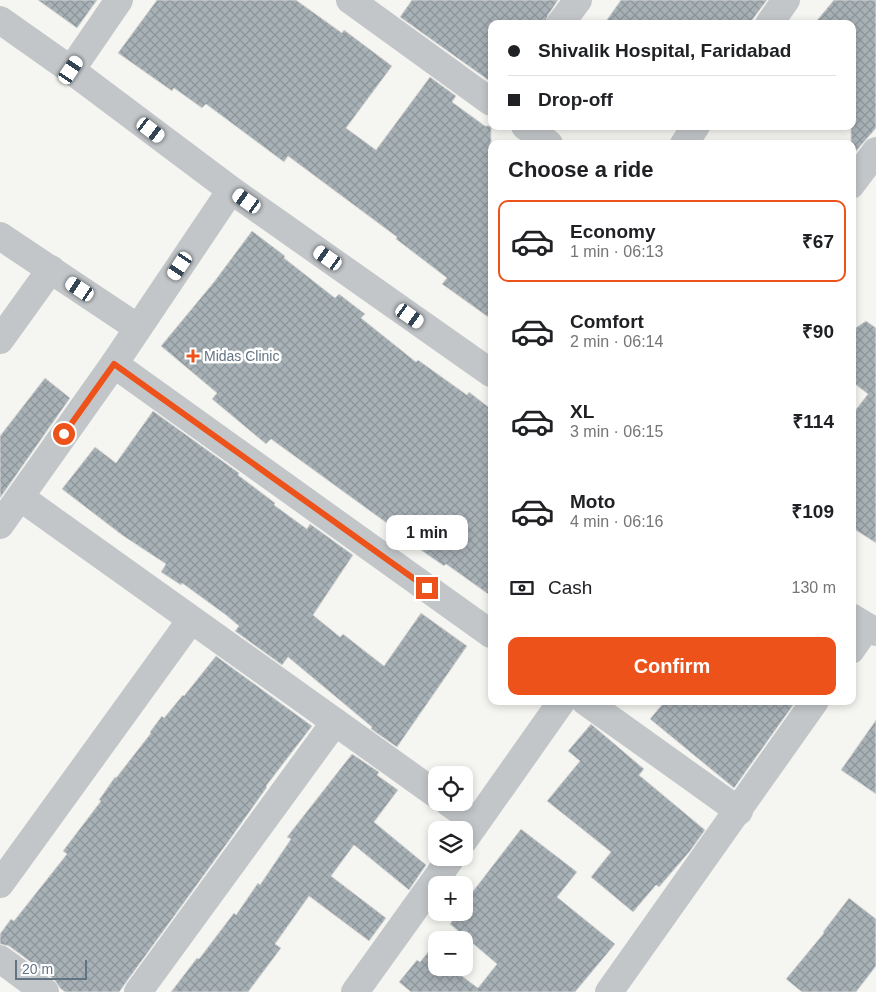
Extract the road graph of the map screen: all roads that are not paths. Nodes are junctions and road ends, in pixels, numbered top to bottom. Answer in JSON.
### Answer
{"nodes":[{"id":1,"x":119,"y":0,"type":"edge"},
{"id":2,"x":578,"y":0,"type":"edge"},
{"id":3,"x":786,"y":0,"type":"edge"},
{"id":4,"x":366,"y":5,"type":"edge"},
{"id":5,"x":0,"y":20,"type":"edge"},
{"id":6,"x":563,"y":20,"type":"edge"},
{"id":7,"x":772,"y":20,"type":"edge"},
{"id":8,"x":71,"y":70,"type":"junction"},
{"id":9,"x":488,"y":100,"type":"edge"},
{"id":10,"x":530,"y":130,"type":"edge"},
{"id":11,"x":544,"y":140,"type":"edge"},
{"id":12,"x":876,"y":151,"type":"edge"},
{"id":13,"x":856,"y":179,"type":"edge"},
{"id":14,"x":231,"y":190,"type":"junction"},
{"id":15,"x":0,"y":236,"type":"edge"},
{"id":16,"x":50,"y":269,"type":"junction"},
{"id":17,"x":138,"y":328,"type":"junction"},
{"id":18,"x":0,"y":340,"type":"edge"},
{"id":19,"x":114,"y":364,"type":"junction"},
{"id":20,"x":488,"y":371,"type":"edge"},
{"id":21,"x":20,"y":497,"type":"junction"},
{"id":22,"x":0,"y":525,"type":"edge"},
{"id":23,"x":191,"y":620,"type":"junction"},
{"id":24,"x":865,"y":625,"type":"edge"},
{"id":25,"x":488,"y":632,"type":"edge"},
{"id":26,"x":856,"y":641,"type":"edge"},
{"id":27,"x":559,"y":705,"type":"edge"},
{"id":28,"x":591,"y":705,"type":"edge"},
{"id":29,"x":812,"y":705,"type":"edge"},
{"id":30,"x":335,"y":722,"type":"junction"},
{"id":31,"x":428,"y":788,"type":"edge"},
{"id":32,"x":455,"y":811,"type":"edge"},
{"id":33,"x":739,"y":811,"type":"junction"},
{"id":34,"x":462,"y":821,"type":"edge"},
{"id":35,"x":473,"y":827,"type":"edge"},
{"id":36,"x":445,"y":866,"type":"edge"},
{"id":37,"x":0,"y":884,"type":"edge"},
{"id":38,"x":0,"y":959,"type":"edge"},
{"id":39,"x":44,"y":992,"type":"edge"},
{"id":40,"x":138,"y":992,"type":"edge"},
{"id":41,"x":355,"y":992,"type":"edge"},
{"id":42,"x":609,"y":992,"type":"edge"}],
"edges":[{"from":1,"to":8,"type":"street"},
{"from":2,"to":6,"type":"street"},
{"from":3,"to":7,"type":"street"},
{"from":4,"to":9,"type":"street"},
{"from":5,"to":8,"type":"street"},
{"from":8,"to":14,"type":"street"},
{"from":10,"to":11,"type":"street"},
{"from":12,"to":13,"type":"street"},
{"from":14,"to":17,"type":"street"},
{"from":14,"to":20,"type":"street"},
{"from":15,"to":16,"type":"street"},
{"from":16,"to":17,"type":"street"},
{"from":16,"to":18,"type":"street"},
{"from":17,"to":19,"type":"street"},
{"from":19,"to":21,"type":"street"},
{"from":19,"to":25,"type":"street"},
{"from":21,"to":22,"type":"street"},
{"from":21,"to":23,"type":"street"},
{"from":23,"to":30,"type":"street"},
{"from":23,"to":37,"type":"street"},
{"from":24,"to":26,"type":"street"},
{"from":27,"to":35,"type":"street"},
{"from":28,"to":33,"type":"street"},
{"from":29,"to":33,"type":"street"},
{"from":30,"to":31,"type":"street"},
{"from":30,"to":40,"type":"street"},
{"from":32,"to":34,"type":"street"},
{"from":33,"to":42,"type":"street"},
{"from":36,"to":41,"type":"street"},
{"from":38,"to":39,"type":"street"}]}
